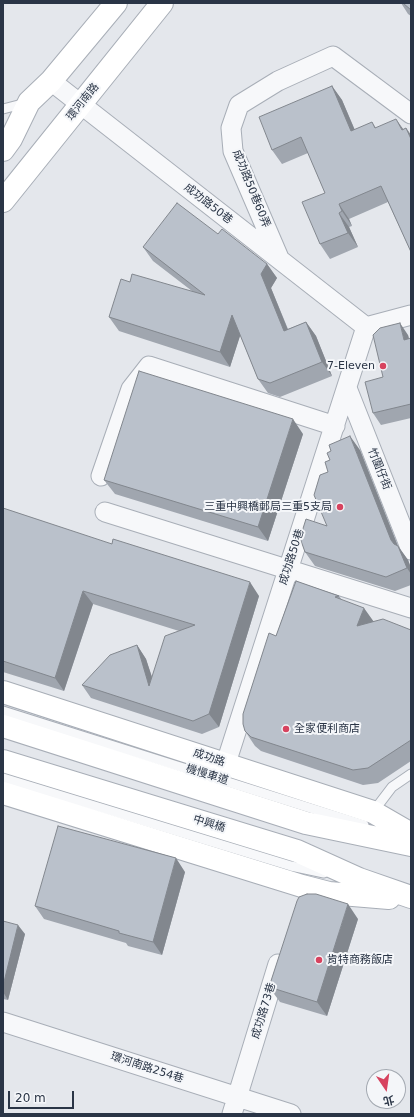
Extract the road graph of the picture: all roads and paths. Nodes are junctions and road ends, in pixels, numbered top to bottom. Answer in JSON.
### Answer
{"nodes":[{"id":1,"x":116,"y":3,"type":"edge"},
{"id":2,"x":162,"y":3,"type":"edge"},
{"id":3,"x":51,"y":81,"type":"junction"},
{"id":4,"x":30,"y":102,"type":"junction"},
{"id":5,"x":81,"y":104,"type":"junction"},
{"id":6,"x":3,"y":109,"type":"edge"},
{"id":7,"x":411,"y":114,"type":"edge"},
{"id":8,"x":3,"y":121,"type":"edge"},
{"id":9,"x":3,"y":150,"type":"edge"},
{"id":10,"x":3,"y":201,"type":"edge"},
{"id":11,"x":280,"y":260,"type":"junction"},
{"id":12,"x":411,"y":315,"type":"edge"},
{"id":13,"x":366,"y":327,"type":"junction"},
{"id":14,"x":347,"y":388,"type":"junction"},
{"id":15,"x":334,"y":426,"type":"junction"},
{"id":16,"x":101,"y":476,"type":"dead end"},
{"id":17,"x":105,"y":512,"type":"dead end"},
{"id":18,"x":411,"y":550,"type":"edge"},
{"id":19,"x":288,"y":569,"type":"junction"},
{"id":20,"x":411,"y":608,"type":"edge"},
{"id":21,"x":3,"y":692,"type":"edge"},
{"id":22,"x":3,"y":711,"type":"edge"},
{"id":23,"x":3,"y":726,"type":"edge"},
{"id":24,"x":3,"y":761,"type":"edge"},
{"id":25,"x":226,"y":763,"type":"junction"},
{"id":26,"x":411,"y":774,"type":"edge"},
{"id":27,"x":4,"y":793,"type":"edge"},
{"id":28,"x":373,"y":812,"type":"junction"},
{"id":29,"x":311,"y":816,"type":"junction"},
{"id":30,"x":411,"y":834,"type":"edge"},
{"id":31,"x":411,"y":840,"type":"edge"},
{"id":32,"x":411,"y":845,"type":"edge"},
{"id":33,"x":294,"y":858,"type":"junction"},
{"id":34,"x":411,"y":898,"type":"edge"},
{"id":35,"x":284,"y":945,"type":"edge"},
{"id":36,"x":3,"y":1022,"type":"edge"},
{"id":37,"x":235,"y":1106,"type":"edge"},
{"id":38,"x":291,"y":1114,"type":"edge"}],
"edges":[{"from":1,"to":3,"type":"street"},
{"from":2,"to":5,"type":"street","name":"環河南路"},
{"from":3,"to":4,"type":"street"},
{"from":3,"to":5,"type":"street","name":"成功路50巷"},
{"from":4,"to":6,"type":"lane"},
{"from":4,"to":8,"type":"street"},
{"from":4,"to":9,"type":"street"},
{"from":5,"to":10,"type":"street","name":"環河南路"},
{"from":5,"to":11,"type":"street","name":"成功路50巷"},
{"from":7,"to":11,"type":"street","name":"成功路50巷60弄"},
{"from":11,"to":13,"type":"street","name":"成功路50巷"},
{"from":12,"to":13,"type":"street"},
{"from":13,"to":14,"type":"street","name":"成功路50巷"},
{"from":14,"to":15,"type":"street","name":"成功路50巷"},
{"from":14,"to":18,"type":"street","name":"竹圍仔街"},
{"from":15,"to":16,"type":"street"},
{"from":15,"to":19,"type":"street","name":"成功路50巷"},
{"from":17,"to":19,"type":"street"},
{"from":19,"to":20,"type":"street"},
{"from":19,"to":25,"type":"street","name":"成功路50巷"},
{"from":21,"to":25,"type":"street","name":"成功路"},
{"from":22,"to":29,"type":"lane","name":"機慢車道"},
{"from":23,"to":29,"type":"street"},
{"from":24,"to":33,"type":"street","name":"中興橋"},
{"from":25,"to":28,"type":"street","name":"成功路"},
{"from":26,"to":28,"type":"lane"},
{"from":27,"to":33,"type":"lane"},
{"from":27,"to":34,"type":"street"},
{"from":28,"to":30,"type":"street","name":"成功路"},
{"from":29,"to":31,"type":"lane","name":"機慢車道"},
{"from":29,"to":32,"type":"street"},
{"from":33,"to":34,"type":"street","name":"中興橋"},
{"from":35,"to":37,"type":"street","name":"成功路73巷"},
{"from":36,"to":37,"type":"street","name":"環河南路254巷"},
{"from":37,"to":38,"type":"street","name":"環河南路254巷"}]}
